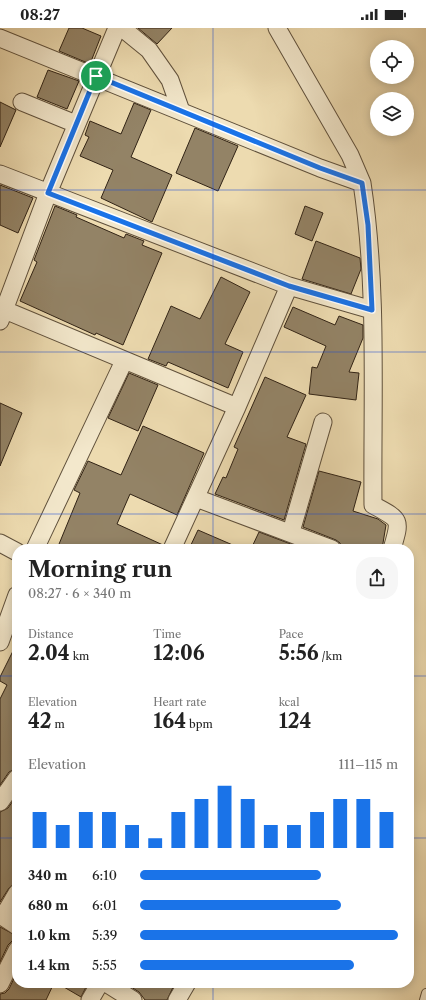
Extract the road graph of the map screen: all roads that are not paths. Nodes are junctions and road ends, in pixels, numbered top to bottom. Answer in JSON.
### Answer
{"nodes":[{"id":1,"x":117,"y":28,"type":"edge"},
{"id":2,"x":122,"y":28,"type":"edge"},
{"id":3,"x":277,"y":28,"type":"edge"},
{"id":4,"x":0,"y":38,"type":"edge"},
{"id":5,"x":96,"y":76,"type":"junction"},
{"id":6,"x":22,"y":102,"type":"dead end"},
{"id":7,"x":181,"y":111,"type":"junction"},
{"id":8,"x":76,"y":124,"type":"junction"},
{"id":9,"x":0,"y":174,"type":"edge"},
{"id":10,"x":362,"y":183,"type":"junction"},
{"id":11,"x":48,"y":193,"type":"junction"},
{"id":12,"x":289,"y":286,"type":"junction"},
{"id":13,"x":372,"y":310,"type":"junction"},
{"id":14,"x":2,"y":313,"type":"edge"},
{"id":15,"x":124,"y":360,"type":"junction"},
{"id":16,"x":237,"y":407,"type":"junction"},
{"id":17,"x":323,"y":422,"type":"dead end"},
{"id":18,"x":196,"y":498,"type":"junction"},
{"id":19,"x":291,"y":532,"type":"junction"},
{"id":20,"x":0,"y":543,"type":"edge"},
{"id":21,"x":37,"y":544,"type":"edge"},
{"id":22,"x":174,"y":544,"type":"edge"},
{"id":23,"x":320,"y":544,"type":"edge"},
{"id":24,"x":394,"y":544,"type":"edge"},
{"id":25,"x":12,"y":549,"type":"edge"},
{"id":26,"x":12,"y":609,"type":"edge"},
{"id":27,"x":0,"y":642,"type":"edge"},
{"id":28,"x":12,"y":785,"type":"edge"},
{"id":29,"x":0,"y":802,"type":"edge"},
{"id":30,"x":12,"y":906,"type":"edge"},
{"id":31,"x":7,"y":919,"type":"edge"},
{"id":32,"x":12,"y":960,"type":"edge"},
{"id":33,"x":0,"y":984,"type":"edge"},
{"id":34,"x":97,"y":988,"type":"edge"},
{"id":35,"x":114,"y":988,"type":"edge"},
{"id":36,"x":184,"y":988,"type":"edge"},
{"id":37,"x":426,"y":993,"type":"edge"},
{"id":38,"x":90,"y":1000,"type":"edge"},
{"id":39,"x":133,"y":1000,"type":"edge"},
{"id":40,"x":177,"y":1000,"type":"edge"},
{"id":41,"x":424,"y":1000,"type":"edge"}],
"edges":[{"from":1,"to":5,"type":"street"},
{"from":2,"to":7,"type":"street"},
{"from":3,"to":10,"type":"street"},
{"from":4,"to":5,"type":"street"},
{"from":5,"to":7,"type":"street"},
{"from":5,"to":8,"type":"street"},
{"from":6,"to":8,"type":"street"},
{"from":7,"to":10,"type":"street"},
{"from":8,"to":11,"type":"street"},
{"from":9,"to":11,"type":"street"},
{"from":10,"to":13,"type":"street"},
{"from":11,"to":12,"type":"street"},
{"from":11,"to":14,"type":"street"},
{"from":12,"to":13,"type":"street"},
{"from":12,"to":16,"type":"street"},
{"from":13,"to":24,"type":"street"},
{"from":14,"to":15,"type":"street"},
{"from":15,"to":16,"type":"street"},
{"from":15,"to":21,"type":"street"},
{"from":16,"to":18,"type":"street"},
{"from":17,"to":19,"type":"street"},
{"from":18,"to":19,"type":"street"},
{"from":18,"to":22,"type":"street"},
{"from":19,"to":23,"type":"street"},
{"from":20,"to":25,"type":"street"},
{"from":26,"to":27,"type":"street"},
{"from":28,"to":29,"type":"street"},
{"from":30,"to":31,"type":"street"},
{"from":32,"to":33,"type":"street"},
{"from":34,"to":38,"type":"street"},
{"from":35,"to":39,"type":"street"},
{"from":36,"to":40,"type":"street"},
{"from":37,"to":41,"type":"lane"}]}
